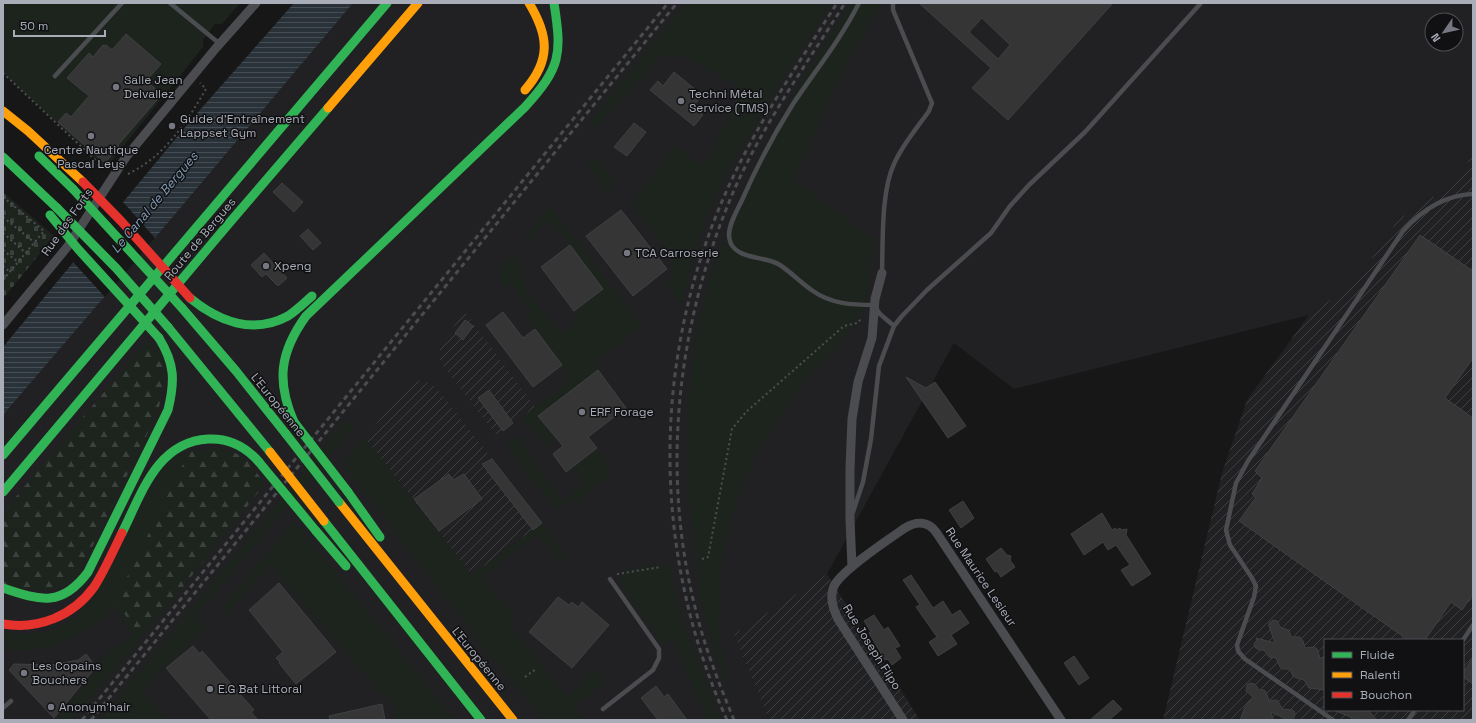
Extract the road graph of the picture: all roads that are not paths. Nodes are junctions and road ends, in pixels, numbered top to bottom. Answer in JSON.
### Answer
{"nodes":[{"id":1,"x":122,"y":3,"type":"edge"},
{"id":2,"x":170,"y":3,"type":"edge"},
{"id":3,"x":256,"y":3,"type":"edge"},
{"id":4,"x":387,"y":3,"type":"edge"},
{"id":5,"x":418,"y":3,"type":"edge"},
{"id":6,"x":529,"y":3,"type":"edge"},
{"id":7,"x":554,"y":3,"type":"edge"},
{"id":8,"x":859,"y":3,"type":"edge"},
{"id":9,"x":893,"y":3,"type":"edge"},
{"id":10,"x":1200,"y":3,"type":"edge"},
{"id":11,"x":220,"y":44,"type":"junction"},
{"id":12,"x":55,"y":76,"type":"dead end"},
{"id":13,"x":520,"y":96,"type":"dead end"},
{"id":14,"x":3,"y":111,"type":"edge"},
{"id":15,"x":31,"y":148,"type":"dead end"},
{"id":16,"x":5,"y":159,"type":"edge"},
{"id":17,"x":1473,"y":194,"type":"edge"},
{"id":18,"x":882,"y":273,"type":"joint"},
{"id":19,"x":321,"y":287,"type":"dead end"},
{"id":20,"x":874,"y":306,"type":"junction"},
{"id":21,"x":3,"y":325,"type":"edge"},
{"id":22,"x":894,"y":326,"type":"junction"},
{"id":23,"x":3,"y":455,"type":"edge"},
{"id":24,"x":3,"y":492,"type":"edge"},
{"id":25,"x":850,"y":519,"type":"junction"},
{"id":26,"x":852,"y":567,"type":"junction"},
{"id":27,"x":610,"y":579,"type":"dead end"},
{"id":28,"x":3,"y":588,"type":"edge"},
{"id":29,"x":3,"y":624,"type":"edge"},
{"id":30,"x":1473,"y":625,"type":"edge"},
{"id":31,"x":444,"y":633,"type":"junction"},
{"id":32,"x":1464,"y":639,"type":"edge"},
{"id":33,"x":426,"y":650,"type":"junction"},
{"id":34,"x":11,"y":701,"type":"dead end"},
{"id":35,"x":3,"y":708,"type":"edge"},
{"id":36,"x":603,"y":709,"type":"dead end"},
{"id":37,"x":1414,"y":711,"type":"edge"},
{"id":38,"x":481,"y":720,"type":"edge"},
{"id":39,"x":513,"y":720,"type":"edge"},
{"id":40,"x":903,"y":720,"type":"edge"},
{"id":41,"x":1061,"y":720,"type":"edge"},
{"id":42,"x":1333,"y":720,"type":"edge"},
{"id":43,"x":1408,"y":720,"type":"edge"}],
"edges":[{"from":1,"to":12,"type":"lane"},
{"from":2,"to":11,"type":"lane"},
{"from":3,"to":11,"type":"street","name":"Rue des Forts"},
{"from":4,"to":23,"type":"main road","name":"Route de Bergues"},
{"from":5,"to":24,"type":"main road","name":"Route de Bergues"},
{"from":6,"to":13,"type":"main road"},
{"from":7,"to":31,"type":"main road","bridge":true},
{"from":8,"to":20,"type":"lane"},
{"from":9,"to":18,"type":"lane"},
{"from":10,"to":22,"type":"lane"},
{"from":11,"to":21,"type":"street","name":"Rue des Forts"},
{"from":14,"to":19,"type":"main road","bridge":true},
{"from":15,"to":31,"type":"main road","name":"L'Européenne","bridge":true},
{"from":16,"to":28,"type":"main road","bridge":true},
{"from":16,"to":33,"type":"main road","bridge":true},
{"from":17,"to":42,"type":"lane"},
{"from":18,"to":20,"type":"street"},
{"from":20,"to":22,"type":"lane"},
{"from":20,"to":25,"type":"street"},
{"from":22,"to":25,"type":"lane"},
{"from":25,"to":26,"type":"street"},
{"from":26,"to":40,"type":"street","name":"Rue Joseph Flipo"},
{"from":26,"to":41,"type":"street","name":"Rue Maurice Lesieur"},
{"from":27,"to":36,"type":"lane"},
{"from":29,"to":33,"type":"main road","bridge":true},
{"from":30,"to":32,"type":"lane"},
{"from":31,"to":39,"type":"main road","name":"L'Européenne"},
{"from":33,"to":38,"type":"main road"},
{"from":34,"to":35,"type":"lane"},
{"from":37,"to":43,"type":"lane"}]}
